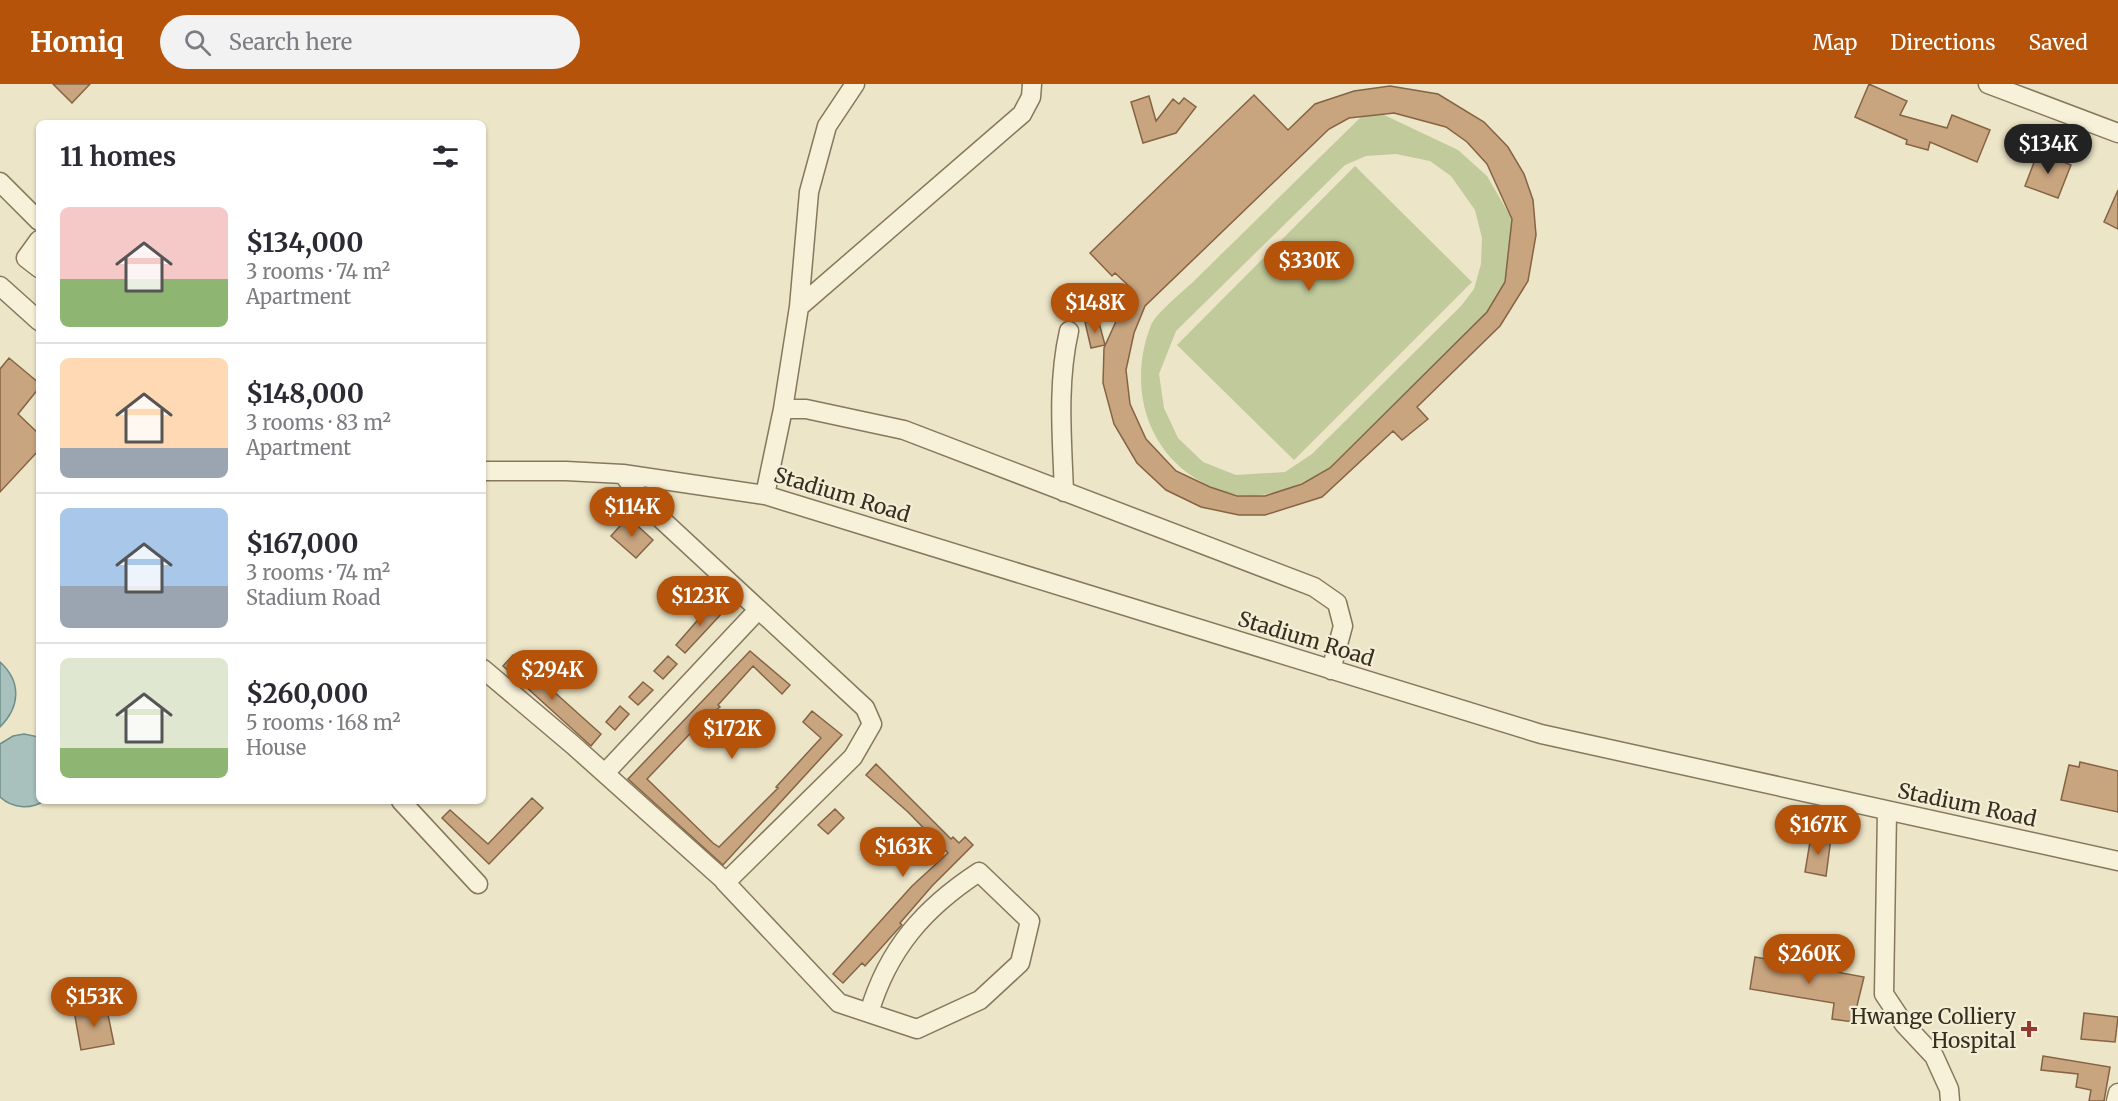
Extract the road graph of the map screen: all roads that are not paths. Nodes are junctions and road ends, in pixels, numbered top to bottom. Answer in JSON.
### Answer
{"nodes":[{"id":1,"x":855,"y":84,"type":"edge"},
{"id":2,"x":1032,"y":84,"type":"edge"},
{"id":3,"x":1988,"y":84,"type":"edge"},
{"id":4,"x":2118,"y":133,"type":"edge"},
{"id":5,"x":0,"y":182,"type":"edge"},
{"id":6,"x":36,"y":218,"type":"edge"},
{"id":7,"x":36,"y":244,"type":"edge"},
{"id":8,"x":36,"y":266,"type":"edge"},
{"id":9,"x":0,"y":286,"type":"edge"},
{"id":10,"x":799,"y":307,"type":"junction"},
{"id":11,"x":36,"y":318,"type":"edge"},
{"id":12,"x":1069,"y":331,"type":"dead end"},
{"id":13,"x":783,"y":409,"type":"junction"},
{"id":14,"x":486,"y":471,"type":"edge"},
{"id":15,"x":623,"y":474,"type":"junction"},
{"id":16,"x":1064,"y":492,"type":"junction"},
{"id":17,"x":765,"y":495,"type":"junction"},
{"id":18,"x":758,"y":610,"type":"junction"},
{"id":19,"x":1331,"y":670,"type":"junction"},
{"id":20,"x":486,"y":672,"type":"edge"},
{"id":21,"x":604,"y":773,"type":"junction"},
{"id":22,"x":404,"y":804,"type":"edge"},
{"id":23,"x":1887,"y":811,"type":"junction"},
{"id":24,"x":2118,"y":861,"type":"edge"},
{"id":25,"x":724,"y":881,"type":"junction"},
{"id":26,"x":478,"y":884,"type":"dead end"},
{"id":27,"x":869,"y":1013,"type":"junction"},
{"id":28,"x":2118,"y":1093,"type":"edge"},
{"id":29,"x":1950,"y":1101,"type":"edge"},
{"id":30,"x":2116,"y":1101,"type":"edge"}],
"edges":[{"from":1,"to":10,"type":"street"},
{"from":2,"to":10,"type":"street"},
{"from":3,"to":4,"type":"street"},
{"from":5,"to":6,"type":"street"},
{"from":7,"to":8,"type":"street"},
{"from":9,"to":11,"type":"street"},
{"from":10,"to":13,"type":"street"},
{"from":12,"to":16,"type":"street"},
{"from":13,"to":16,"type":"street"},
{"from":13,"to":17,"type":"street"},
{"from":14,"to":15,"type":"street","name":"Stadium Road"},
{"from":15,"to":17,"type":"street","name":"Stadium Road"},
{"from":15,"to":18,"type":"street"},
{"from":16,"to":19,"type":"street"},
{"from":17,"to":19,"type":"street","name":"Stadium Road"},
{"from":18,"to":21,"type":"street"},
{"from":18,"to":25,"type":"street"},
{"from":19,"to":23,"type":"street","name":"Stadium Road"},
{"from":20,"to":21,"type":"street"},
{"from":21,"to":25,"type":"street"},
{"from":22,"to":26,"type":"street"},
{"from":23,"to":24,"type":"street","name":"Stadium Road"},
{"from":23,"to":29,"type":"street"},
{"from":25,"to":27,"type":"street"},
{"from":27,"to":27,"type":"street"},
{"from":28,"to":30,"type":"street"}]}
